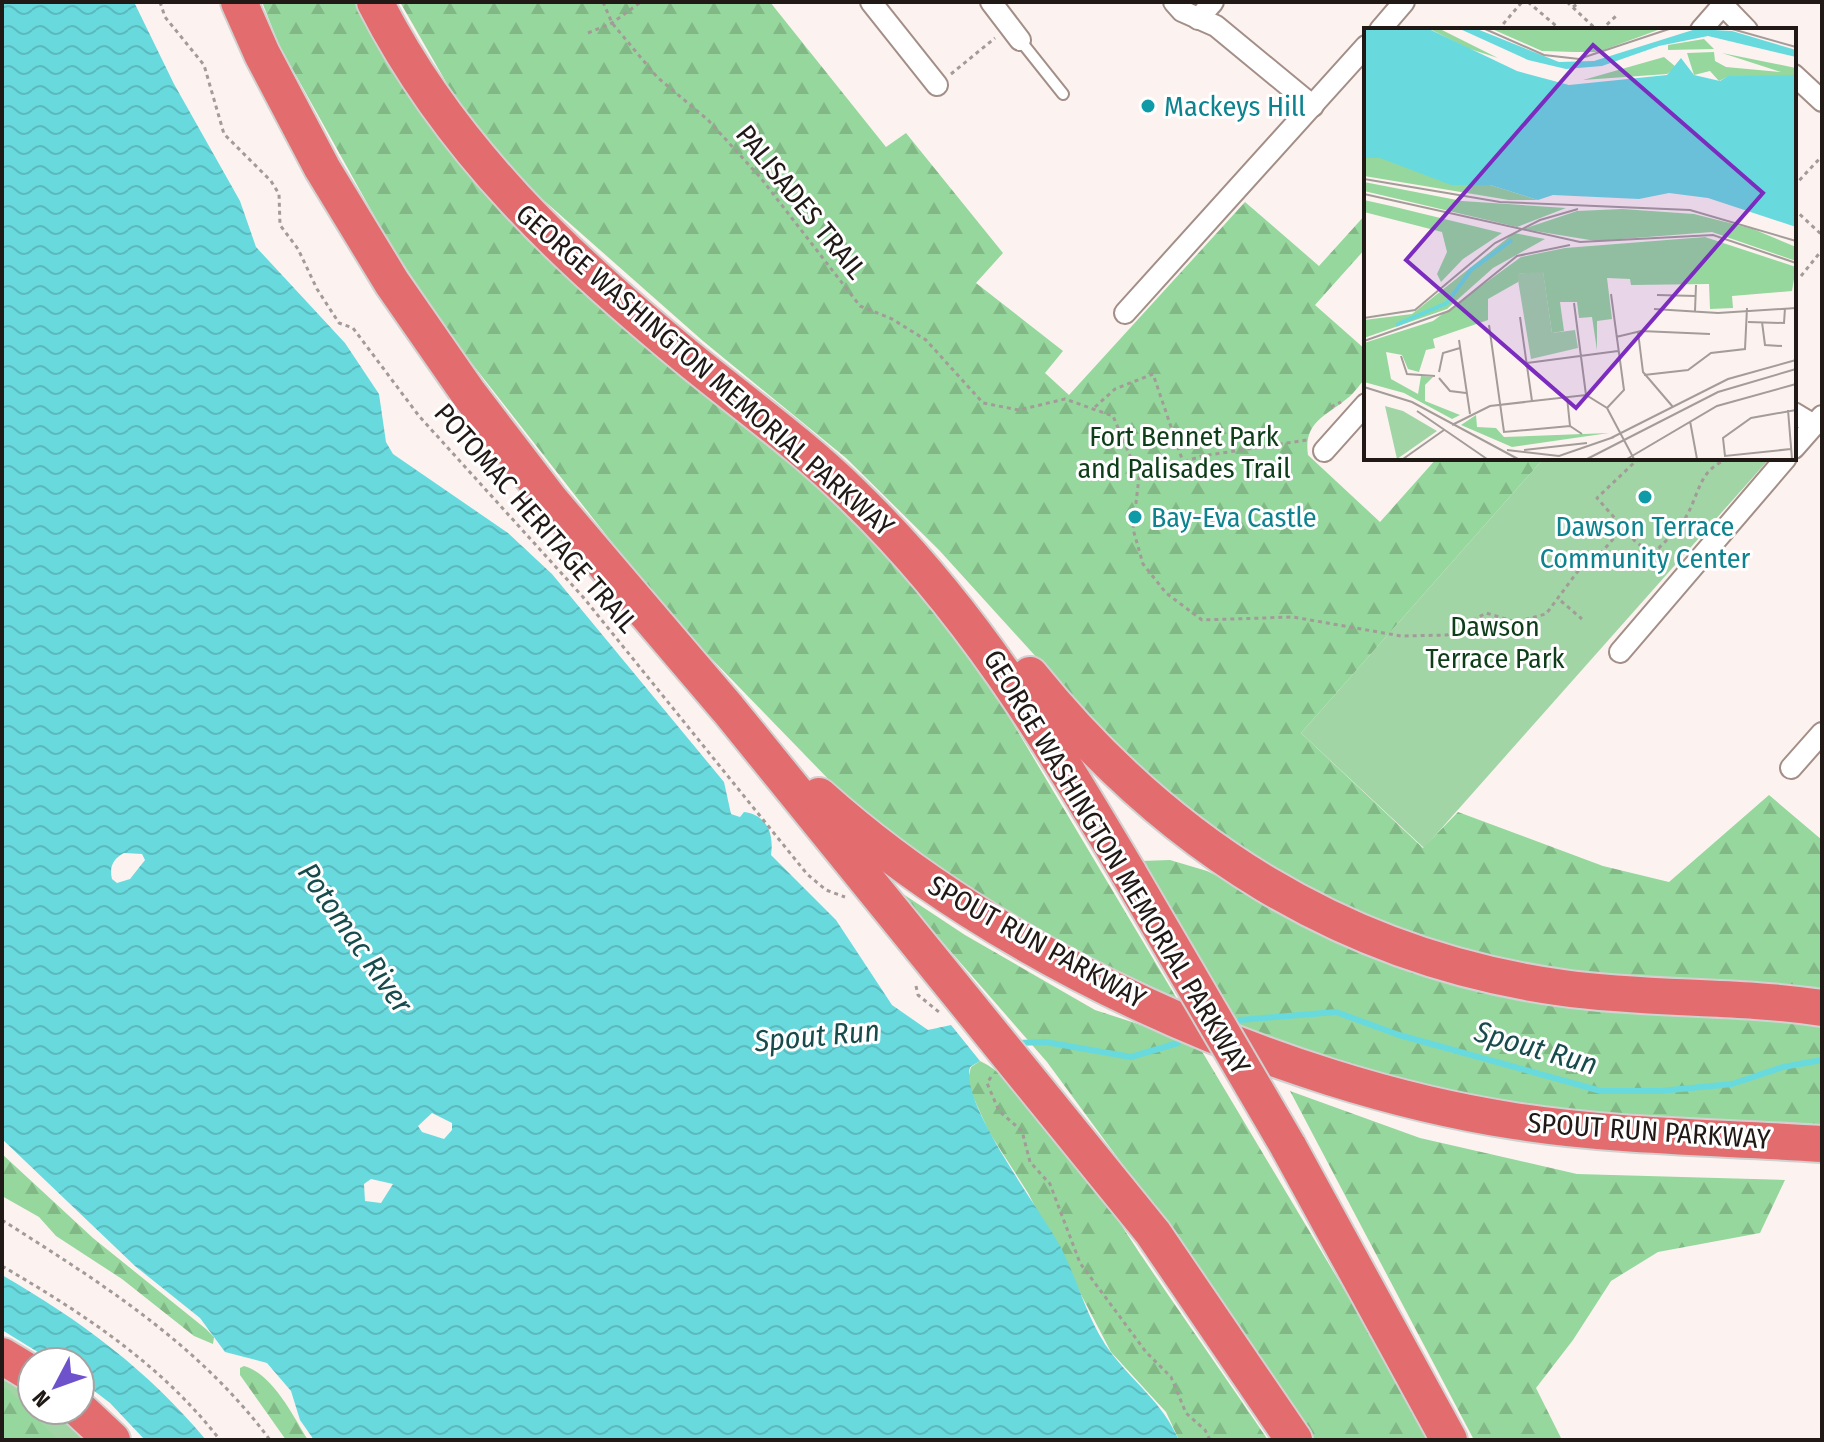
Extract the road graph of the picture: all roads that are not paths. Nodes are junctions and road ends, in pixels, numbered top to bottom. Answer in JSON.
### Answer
{"nodes":[{"id":1,"x":239,"y":2,"type":"edge"},
{"id":2,"x":375,"y":2,"type":"edge"},
{"id":3,"x":871,"y":2,"type":"edge"},
{"id":4,"x":991,"y":2,"type":"edge"},
{"id":5,"x":1174,"y":2,"type":"edge"},
{"id":6,"x":1213,"y":2,"type":"edge"},
{"id":7,"x":1404,"y":2,"type":"edge"},
{"id":8,"x":1721,"y":4,"type":"edge"},
{"id":9,"x":1198,"y":19,"type":"junction"},
{"id":10,"x":1382,"y":28,"type":"edge"},
{"id":11,"x":1703,"y":28,"type":"edge"},
{"id":12,"x":1745,"y":28,"type":"edge"},
{"id":13,"x":1020,"y":40,"type":"joint"},
{"id":14,"x":1364,"y":48,"type":"edge"},
{"id":15,"x":1796,"y":76,"type":"edge"},
{"id":16,"x":937,"y":85,"type":"road end"},
{"id":17,"x":1818,"y":89,"type":"edge"},
{"id":18,"x":1063,"y":94,"type":"dead end"},
{"id":19,"x":1313,"y":106,"type":"junction"},
{"id":20,"x":1125,"y":313,"type":"dead end"},
{"id":21,"x":1364,"y":406,"type":"edge"},
{"id":22,"x":1796,"y":414,"type":"edge"},
{"id":23,"x":1818,"y":421,"type":"edge"},
{"id":24,"x":1796,"y":446,"type":"edge"},
{"id":25,"x":1324,"y":451,"type":"road end"},
{"id":26,"x":1784,"y":460,"type":"edge"},
{"id":27,"x":889,"y":530,"type":"junction"},
{"id":28,"x":1620,"y":652,"type":"dead end"},
{"id":29,"x":728,"y":709,"type":"junction"},
{"id":30,"x":1822,"y":733,"type":"edge"},
{"id":31,"x":1791,"y":768,"type":"dead end"},
{"id":32,"x":1822,"y":1008,"type":"edge"},
{"id":33,"x":1822,"y":1144,"type":"edge"},
{"id":34,"x":96,"y":1425,"type":"edge"},
{"id":35,"x":112,"y":1440,"type":"edge"},
{"id":36,"x":1294,"y":1440,"type":"edge"},
{"id":37,"x":1449,"y":1440,"type":"edge"}],
"edges":[{"from":1,"to":29,"type":"highway"},
{"from":2,"to":27,"type":"highway","name":"GEORGE WASHINGTON MEMORIAL PARKWAY"},
{"from":3,"to":16,"type":"street"},
{"from":4,"to":13,"type":"street"},
{"from":5,"to":9,"type":"street"},
{"from":6,"to":9,"type":"street"},
{"from":7,"to":10,"type":"street"},
{"from":8,"to":11,"type":"street"},
{"from":8,"to":12,"type":"street"},
{"from":9,"to":19,"type":"street"},
{"from":13,"to":18,"type":"lane"},
{"from":14,"to":19,"type":"street"},
{"from":15,"to":17,"type":"street"},
{"from":19,"to":20,"type":"street"},
{"from":21,"to":25,"type":"street"},
{"from":22,"to":23,"type":"street"},
{"from":23,"to":24,"type":"street"},
{"from":26,"to":28,"type":"street"},
{"from":27,"to":32,"type":"highway"},
{"from":27,"to":37,"type":"highway","name":"GEORGE WASHINGTON MEMORIAL PARKWAY","bridge":true},
{"from":29,"to":33,"type":"highway","name":"SPOUT RUN PARKWAY"},
{"from":29,"to":36,"type":"highway"},
{"from":30,"to":31,"type":"street"},
{"from":34,"to":35,"type":"highway"}]}
